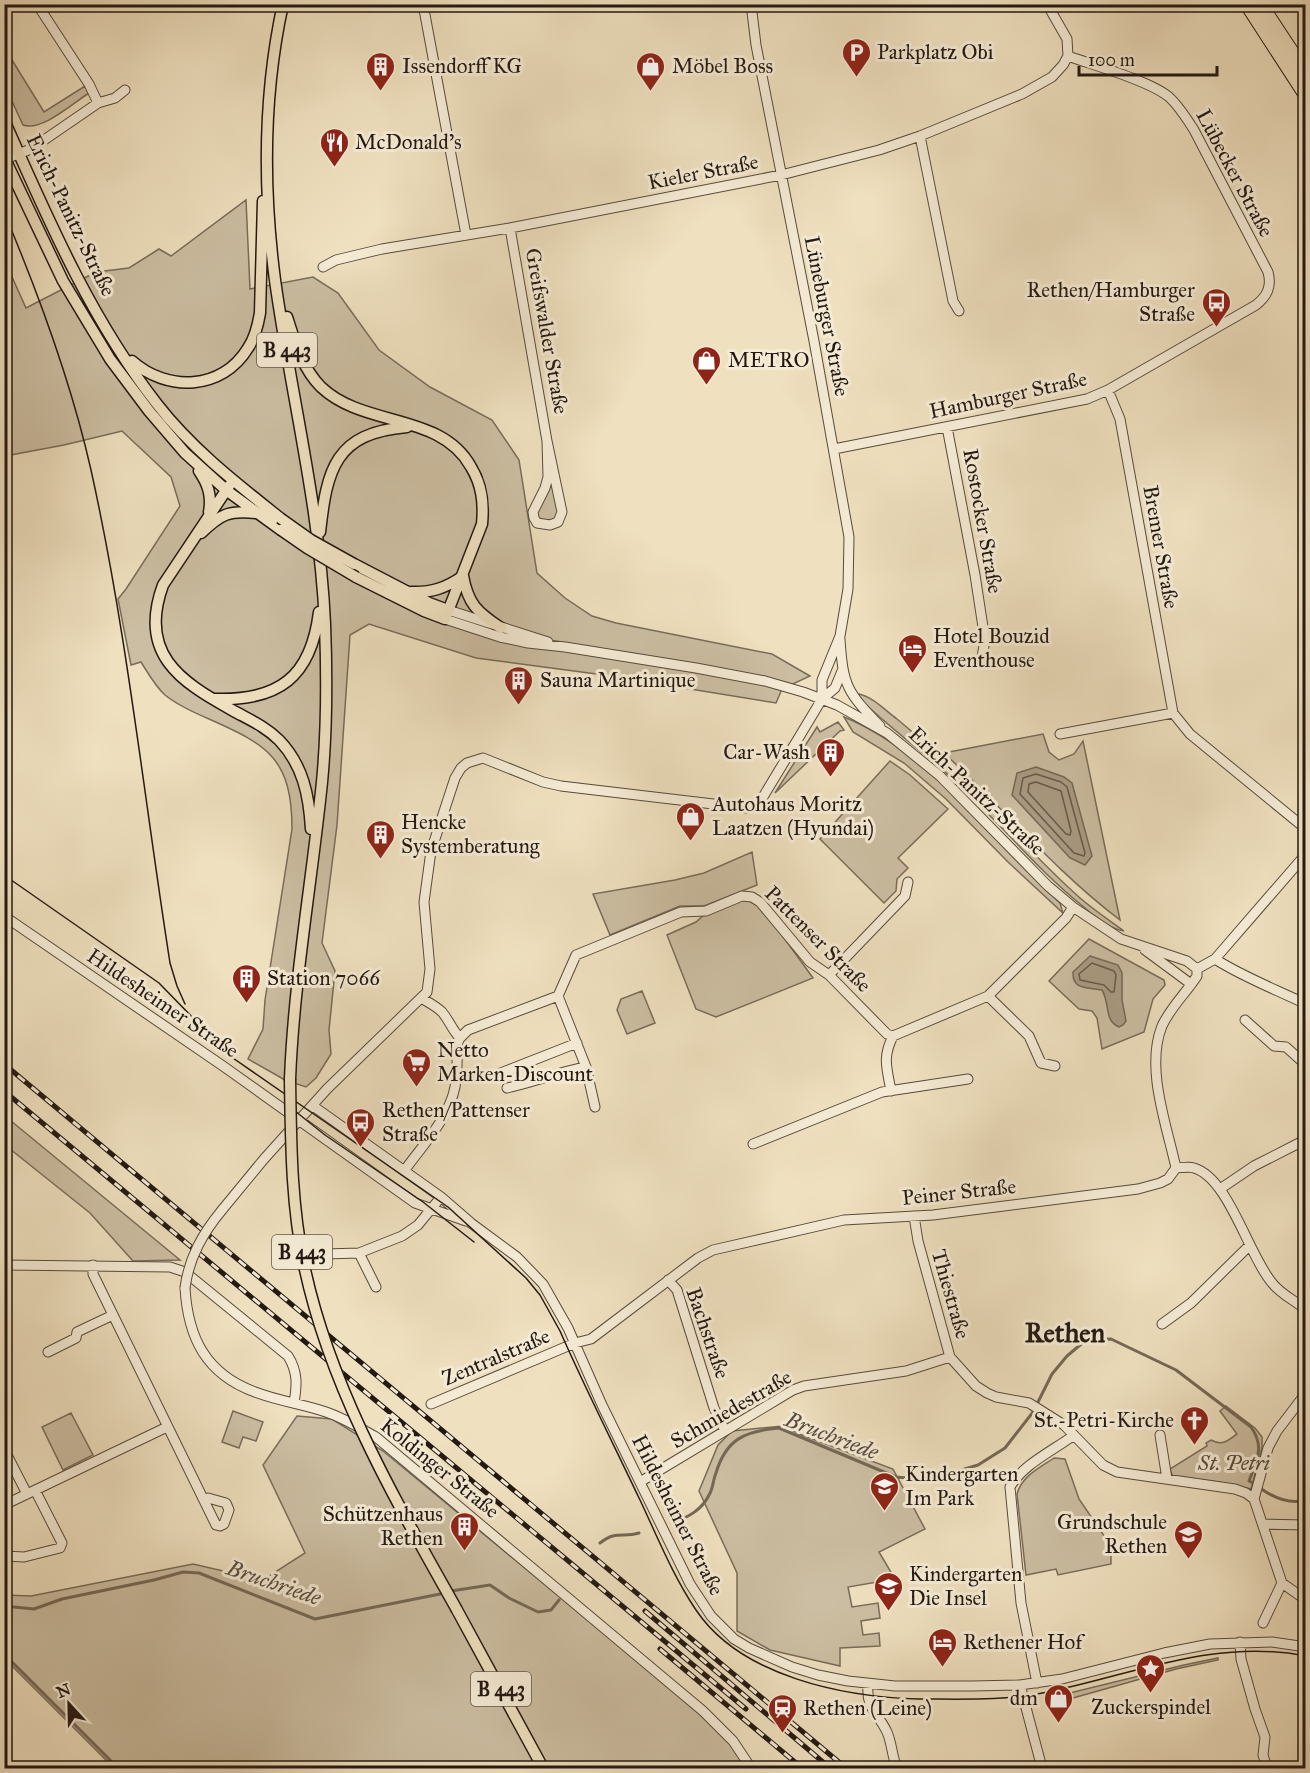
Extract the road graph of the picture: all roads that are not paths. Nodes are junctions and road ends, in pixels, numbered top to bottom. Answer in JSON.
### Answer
{"nodes":[{"id":1,"x":37,"y":4,"type":"edge"},
{"id":2,"x":282,"y":4,"type":"edge"},
{"id":3,"x":423,"y":4,"type":"edge"},
{"id":4,"x":751,"y":4,"type":"edge"},
{"id":5,"x":1047,"y":4,"type":"edge"},
{"id":6,"x":1247,"y":4,"type":"edge"},
{"id":7,"x":1260,"y":4,"type":"edge"},
{"id":8,"x":1068,"y":56,"type":"junction"},
{"id":9,"x":1305,"y":74,"type":"edge"},
{"id":10,"x":124,"y":90,"type":"dead end"},
{"id":11,"x":1305,"y":95,"type":"edge"},
{"id":12,"x":98,"y":103,"type":"junction"},
{"id":13,"x":4,"y":120,"type":"edge"},
{"id":14,"x":920,"y":136,"type":"junction"},
{"id":15,"x":20,"y":153,"type":"junction"},
{"id":16,"x":5,"y":158,"type":"edge"},
{"id":17,"x":266,"y":174,"type":"junction"},
{"id":18,"x":781,"y":175,"type":"junction"},
{"id":19,"x":510,"y":228,"type":"junction"},
{"id":20,"x":466,"y":235,"type":"junction"},
{"id":21,"x":323,"y":267,"type":"dead end"},
{"id":22,"x":276,"y":282,"type":"junction"},
{"id":23,"x":1268,"y":290,"type":"joint"},
{"id":24,"x":959,"y":311,"type":"dead end"},
{"id":25,"x":121,"y":352,"type":"junction"},
{"id":26,"x":1107,"y":390,"type":"junction"},
{"id":27,"x":413,"y":427,"type":"junction"},
{"id":28,"x":947,"y":427,"type":"junction"},
{"id":29,"x":547,"y":441,"type":"junction"},
{"id":30,"x":834,"y":449,"type":"junction"},
{"id":31,"x":185,"y":453,"type":"junction"},
{"id":32,"x":230,"y":485,"type":"junction"},
{"id":33,"x":258,"y":514,"type":"junction"},
{"id":34,"x":208,"y":515,"type":"junction"},
{"id":35,"x":190,"y":544,"type":"junction"},
{"id":36,"x":318,"y":551,"type":"junction"},
{"id":37,"x":463,"y":576,"type":"junction"},
{"id":38,"x":323,"y":585,"type":"junction"},
{"id":39,"x":409,"y":592,"type":"junction"},
{"id":40,"x":446,"y":615,"type":"junction"},
{"id":41,"x":501,"y":628,"type":"junction"},
{"id":42,"x":840,"y":636,"type":"junction"},
{"id":43,"x":565,"y":647,"type":"junction"},
{"id":44,"x":982,"y":657,"type":"dead end"},
{"id":45,"x":842,"y":671,"type":"junction"},
{"id":46,"x":215,"y":699,"type":"junction"},
{"id":47,"x":822,"y":699,"type":"junction"},
{"id":48,"x":1173,"y":713,"type":"junction"},
{"id":49,"x":887,"y":733,"type":"junction"},
{"id":50,"x":1060,"y":734,"type":"dead end"},
{"id":51,"x":1305,"y":829,"type":"edge"},
{"id":52,"x":1305,"y":854,"type":"edge"},
{"id":53,"x":312,"y":859,"type":"junction"},
{"id":54,"x":908,"y":882,"type":"dead end"},
{"id":55,"x":1073,"y":907,"type":"junction"},
{"id":56,"x":4,"y":916,"type":"edge"},
{"id":57,"x":1139,"y":946,"type":"junction"},
{"id":58,"x":1215,"y":959,"type":"junction"},
{"id":59,"x":1197,"y":969,"type":"junction"},
{"id":60,"x":829,"y":975,"type":"junction"},
{"id":61,"x":1191,"y":984,"type":"junction"},
{"id":62,"x":558,"y":996,"type":"junction"},
{"id":63,"x":988,"y":996,"type":"junction"},
{"id":64,"x":419,"y":1000,"type":"junction"},
{"id":65,"x":1305,"y":1004,"type":"edge"},
{"id":66,"x":1245,"y":1020,"type":"dead end"},
{"id":67,"x":893,"y":1036,"type":"junction"},
{"id":68,"x":460,"y":1038,"type":"junction"},
{"id":69,"x":577,"y":1043,"type":"junction"},
{"id":70,"x":1305,"y":1065,"type":"edge"},
{"id":71,"x":1055,"y":1066,"type":"dead end"},
{"id":72,"x":586,"y":1067,"type":"junction"},
{"id":73,"x":498,"y":1074,"type":"dead end"},
{"id":74,"x":968,"y":1079,"type":"dead end"},
{"id":75,"x":507,"y":1088,"type":"dead end"},
{"id":76,"x":891,"y":1091,"type":"junction"},
{"id":77,"x":313,"y":1106,"type":"junction"},
{"id":78,"x":595,"y":1107,"type":"dead end"},
{"id":79,"x":300,"y":1121,"type":"junction"},
{"id":80,"x":1305,"y":1134,"type":"edge"},
{"id":81,"x":1305,"y":1140,"type":"edge"},
{"id":82,"x":753,"y":1144,"type":"dead end"},
{"id":83,"x":1176,"y":1168,"type":"junction"},
{"id":84,"x":404,"y":1171,"type":"junction"},
{"id":85,"x":1220,"y":1189,"type":"junction"},
{"id":86,"x":441,"y":1197,"type":"junction"},
{"id":87,"x":433,"y":1210,"type":"junction"},
{"id":88,"x":914,"y":1216,"type":"junction"},
{"id":89,"x":471,"y":1223,"type":"junction"},
{"id":90,"x":1250,"y":1245,"type":"junction"},
{"id":91,"x":359,"y":1253,"type":"junction"},
{"id":92,"x":290,"y":1255,"type":"dead end"},
{"id":93,"x":4,"y":1265,"type":"edge"},
{"id":94,"x":93,"y":1265,"type":"junction"},
{"id":95,"x":668,"y":1280,"type":"junction"},
{"id":96,"x":376,"y":1287,"type":"dead end"},
{"id":97,"x":1305,"y":1310,"type":"edge"},
{"id":98,"x":113,"y":1315,"type":"junction"},
{"id":99,"x":1161,"y":1324,"type":"dead end"},
{"id":100,"x":575,"y":1343,"type":"junction"},
{"id":101,"x":48,"y":1352,"type":"dead end"},
{"id":102,"x":950,"y":1357,"type":"junction"},
{"id":103,"x":1305,"y":1393,"type":"edge"},
{"id":104,"x":294,"y":1403,"type":"junction"},
{"id":105,"x":431,"y":1404,"type":"dead end"},
{"id":106,"x":167,"y":1426,"type":"junction"},
{"id":107,"x":726,"y":1431,"type":"junction"},
{"id":108,"x":1074,"y":1435,"type":"junction"},
{"id":109,"x":1160,"y":1435,"type":"dead end"},
{"id":110,"x":4,"y":1449,"type":"edge"},
{"id":111,"x":1167,"y":1479,"type":"junction"},
{"id":112,"x":640,"y":1482,"type":"junction"},
{"id":113,"x":1257,"y":1491,"type":"junction"},
{"id":114,"x":31,"y":1493,"type":"junction"},
{"id":115,"x":204,"y":1498,"type":"dead end"},
{"id":116,"x":4,"y":1505,"type":"edge"},
{"id":117,"x":1263,"y":1524,"type":"junction"},
{"id":118,"x":1305,"y":1525,"type":"edge"},
{"id":119,"x":4,"y":1556,"type":"edge"},
{"id":120,"x":1282,"y":1583,"type":"junction"},
{"id":121,"x":1305,"y":1600,"type":"edge"},
{"id":122,"x":1263,"y":1623,"type":"dead end"},
{"id":123,"x":1240,"y":1642,"type":"junction"},
{"id":124,"x":1305,"y":1647,"type":"edge"},
{"id":125,"x":1037,"y":1683,"type":"junction"},
{"id":126,"x":868,"y":1684,"type":"junction"},
{"id":127,"x":1020,"y":1685,"type":"junction"},
{"id":128,"x":543,"y":1768,"type":"edge"},
{"id":129,"x":751,"y":1768,"type":"edge"},
{"id":130,"x":897,"y":1768,"type":"edge"},
{"id":131,"x":1042,"y":1768,"type":"edge"},
{"id":132,"x":1267,"y":1768,"type":"edge"}],
"edges":[{"from":1,"to":12,"type":"street"},
{"from":2,"to":17,"type":"main road","number":"B 443"},
{"from":3,"to":20,"type":"street"},
{"from":4,"to":18,"type":"street","name":"Lüneburger Straße"},
{"from":5,"to":8,"type":"street"},
{"from":6,"to":11,"type":"highway"},
{"from":7,"to":9,"type":"highway"},
{"from":8,"to":14,"type":"street","name":"Kieler Straße"},
{"from":8,"to":23,"type":"street","name":"Lübecker Straße"},
{"from":10,"to":12,"type":"street"},
{"from":12,"to":15,"type":"street"},
{"from":13,"to":15,"type":"main road","name":"Erich-Panitz-Straße"},
{"from":14,"to":18,"type":"street","name":"Kieler Straße"},
{"from":14,"to":24,"type":"street"},
{"from":15,"to":16,"type":"street"},
{"from":15,"to":25,"type":"main road","name":"Erich-Panitz-Straße"},
{"from":16,"to":31,"type":"main road","name":"Erich-Panitz-Straße"},
{"from":17,"to":22,"type":"main road","number":"B 443"},
{"from":17,"to":25,"type":"main road"},
{"from":18,"to":19,"type":"street","name":"Kieler Straße"},
{"from":18,"to":30,"type":"street","name":"Lüneburger Straße"},
{"from":19,"to":20,"type":"street","name":"Kieler Straße"},
{"from":19,"to":29,"type":"street","name":"Greifswalder Straße"},
{"from":20,"to":21,"type":"street","name":"Kieler Straße"},
{"from":22,"to":27,"type":"main road"},
{"from":22,"to":36,"type":"main road","number":"B 443"},
{"from":23,"to":26,"type":"street","name":"Hamburger Straße"},
{"from":25,"to":32,"type":"main road","name":"Erich-Panitz-Straße"},
{"from":26,"to":28,"type":"street","name":"Hamburger Straße"},
{"from":26,"to":48,"type":"street","name":"Bremer Straße"},
{"from":27,"to":36,"type":"main road"},
{"from":27,"to":37,"type":"main road"},
{"from":28,"to":30,"type":"street","name":"Hamburger Straße"},
{"from":28,"to":44,"type":"street","name":"Rostocker Straße"},
{"from":29,"to":29,"type":"street","name":"Greifswalder Straße"},
{"from":30,"to":42,"type":"street","name":"Lüneburger Straße"},
{"from":31,"to":32,"type":"main road","name":"Erich-Panitz-Straße"},
{"from":31,"to":34,"type":"main road"},
{"from":32,"to":33,"type":"main road","name":"Erich-Panitz-Straße"},
{"from":32,"to":34,"type":"main road"},
{"from":32,"to":39,"type":"main road","name":"Erich-Panitz-Straße","bridge":true},
{"from":33,"to":35,"type":"main road"},
{"from":33,"to":40,"type":"main road","name":"Erich-Panitz-Straße","bridge":true},
{"from":34,"to":35,"type":"main road"},
{"from":35,"to":46,"type":"main road"},
{"from":36,"to":38,"type":"main road","number":"B 443"},
{"from":37,"to":39,"type":"main road"},
{"from":37,"to":40,"type":"main road"},
{"from":37,"to":41,"type":"main road"},
{"from":38,"to":46,"type":"main road"},
{"from":38,"to":53,"type":"main road","number":"B 443"},
{"from":39,"to":40,"type":"main road","name":"Erich-Panitz-Straße"},
{"from":40,"to":41,"type":"street","name":"Erich-Panitz-Straße"},
{"from":40,"to":43,"type":"street","name":"Erich-Panitz-Straße"},
{"from":41,"to":43,"type":"street","name":"Erich-Panitz-Straße"},
{"from":42,"to":45,"type":"street","name":"Lüneburger Straße"},
{"from":42,"to":47,"type":"street","name":"Lüneburger Straße"},
{"from":43,"to":47,"type":"street","name":"Erich-Panitz-Straße"},
{"from":45,"to":47,"type":"street"},
{"from":45,"to":49,"type":"street","name":"Lüneburger Straße"},
{"from":46,"to":53,"type":"main road"},
{"from":47,"to":49,"type":"street","name":"Erich-Panitz-Straße"},
{"from":47,"to":64,"type":"street"},
{"from":48,"to":50,"type":"street"},
{"from":48,"to":51,"type":"street","name":"Bremer Straße"},
{"from":49,"to":55,"type":"street","name":"Erich-Panitz-Straße"},
{"from":52,"to":58,"type":"street"},
{"from":53,"to":128,"type":"main road","number":"B 443","bridge":true},
{"from":54,"to":60,"type":"street"},
{"from":55,"to":57,"type":"street","name":"Erich-Panitz-Straße"},
{"from":55,"to":63,"type":"street"},
{"from":56,"to":79,"type":"street","name":"Hildesheimer Straße"},
{"from":57,"to":59,"type":"street","name":"Erich-Panitz-Straße"},
{"from":57,"to":61,"type":"street","name":"Erich-Panitz-Straße"},
{"from":58,"to":59,"type":"street"},
{"from":58,"to":65,"type":"street"},
{"from":59,"to":61,"type":"street"},
{"from":60,"to":62,"type":"street","name":"Pattenser Straße"},
{"from":60,"to":67,"type":"street","name":"Pattenser Straße"},
{"from":61,"to":83,"type":"street"},
{"from":62,"to":68,"type":"street"},
{"from":62,"to":69,"type":"street"},
{"from":63,"to":67,"type":"street"},
{"from":63,"to":71,"type":"street"},
{"from":64,"to":68,"type":"street"},
{"from":64,"to":77,"type":"street"},
{"from":66,"to":70,"type":"street"},
{"from":67,"to":76,"type":"street"},
{"from":68,"to":84,"type":"street"},
{"from":69,"to":72,"type":"street"},
{"from":69,"to":73,"type":"street"},
{"from":72,"to":75,"type":"street"},
{"from":72,"to":78,"type":"street"},
{"from":74,"to":76,"type":"street"},
{"from":76,"to":82,"type":"street"},
{"from":77,"to":79,"type":"street"},
{"from":77,"to":84,"type":"street","name":"Hildesheimer Straße"},
{"from":79,"to":87,"type":"street","name":"Hildesheimer Straße"},
{"from":79,"to":104,"type":"street","name":"Koldinger Straße","bridge":true},
{"from":80,"to":81,"type":"street"},
{"from":81,"to":85,"type":"street"},
{"from":83,"to":85,"type":"street"},
{"from":83,"to":88,"type":"street","name":"Peiner Straße"},
{"from":84,"to":86,"type":"street","name":"Hildesheimer Straße"},
{"from":85,"to":90,"type":"street"},
{"from":86,"to":87,"type":"street"},
{"from":86,"to":89,"type":"street","name":"Hildesheimer Straße"},
{"from":87,"to":89,"type":"street","name":"Hildesheimer Straße"},
{"from":87,"to":91,"type":"street"},
{"from":88,"to":95,"type":"street","name":"Peiner Straße"},
{"from":88,"to":102,"type":"street","name":"Thiestraße"},
{"from":89,"to":100,"type":"street","name":"Hildesheimer Straße"},
{"from":90,"to":97,"type":"street"},
{"from":90,"to":99,"type":"street"},
{"from":91,"to":92,"type":"street"},
{"from":91,"to":96,"type":"street"},
{"from":93,"to":94,"type":"street"},
{"from":94,"to":98,"type":"street"},
{"from":94,"to":104,"type":"street"},
{"from":95,"to":100,"type":"street","name":"Peiner Straße"},
{"from":95,"to":107,"type":"street","name":"Bachstraße"},
{"from":98,"to":101,"type":"street"},
{"from":98,"to":106,"type":"street"},
{"from":100,"to":105,"type":"street","name":"Zentralstraße"},
{"from":100,"to":112,"type":"street","name":"Hildesheimer Straße"},
{"from":102,"to":107,"type":"street","name":"Schmiedestraße"},
{"from":102,"to":108,"type":"street","name":"Thiestraße"},
{"from":103,"to":113,"type":"street"},
{"from":104,"to":129,"type":"street","name":"Koldinger Straße"},
{"from":106,"to":114,"type":"street"},
{"from":106,"to":115,"type":"street"},
{"from":107,"to":112,"type":"street","name":"Schmiedestraße"},
{"from":108,"to":111,"type":"street","name":"Thiestraße"},
{"from":108,"to":125,"type":"street"},
{"from":109,"to":111,"type":"street"},
{"from":110,"to":114,"type":"street"},
{"from":111,"to":113,"type":"street","name":"Thiestraße"},
{"from":112,"to":126,"type":"street","name":"Hildesheimer Straße"},
{"from":113,"to":117,"type":"street"},
{"from":114,"to":116,"type":"street"},
{"from":114,"to":119,"type":"street"},
{"from":117,"to":118,"type":"street"},
{"from":117,"to":120,"type":"street"},
{"from":120,"to":121,"type":"street"},
{"from":120,"to":122,"type":"street"},
{"from":123,"to":124,"type":"street","name":"Hildesheimer Straße"},
{"from":123,"to":125,"type":"street","name":"Hildesheimer Straße"},
{"from":123,"to":132,"type":"street"},
{"from":125,"to":127,"type":"street","name":"Hildesheimer Straße"},
{"from":126,"to":127,"type":"street","name":"Hildesheimer Straße"},
{"from":126,"to":130,"type":"street"},
{"from":127,"to":131,"type":"street"}]}
